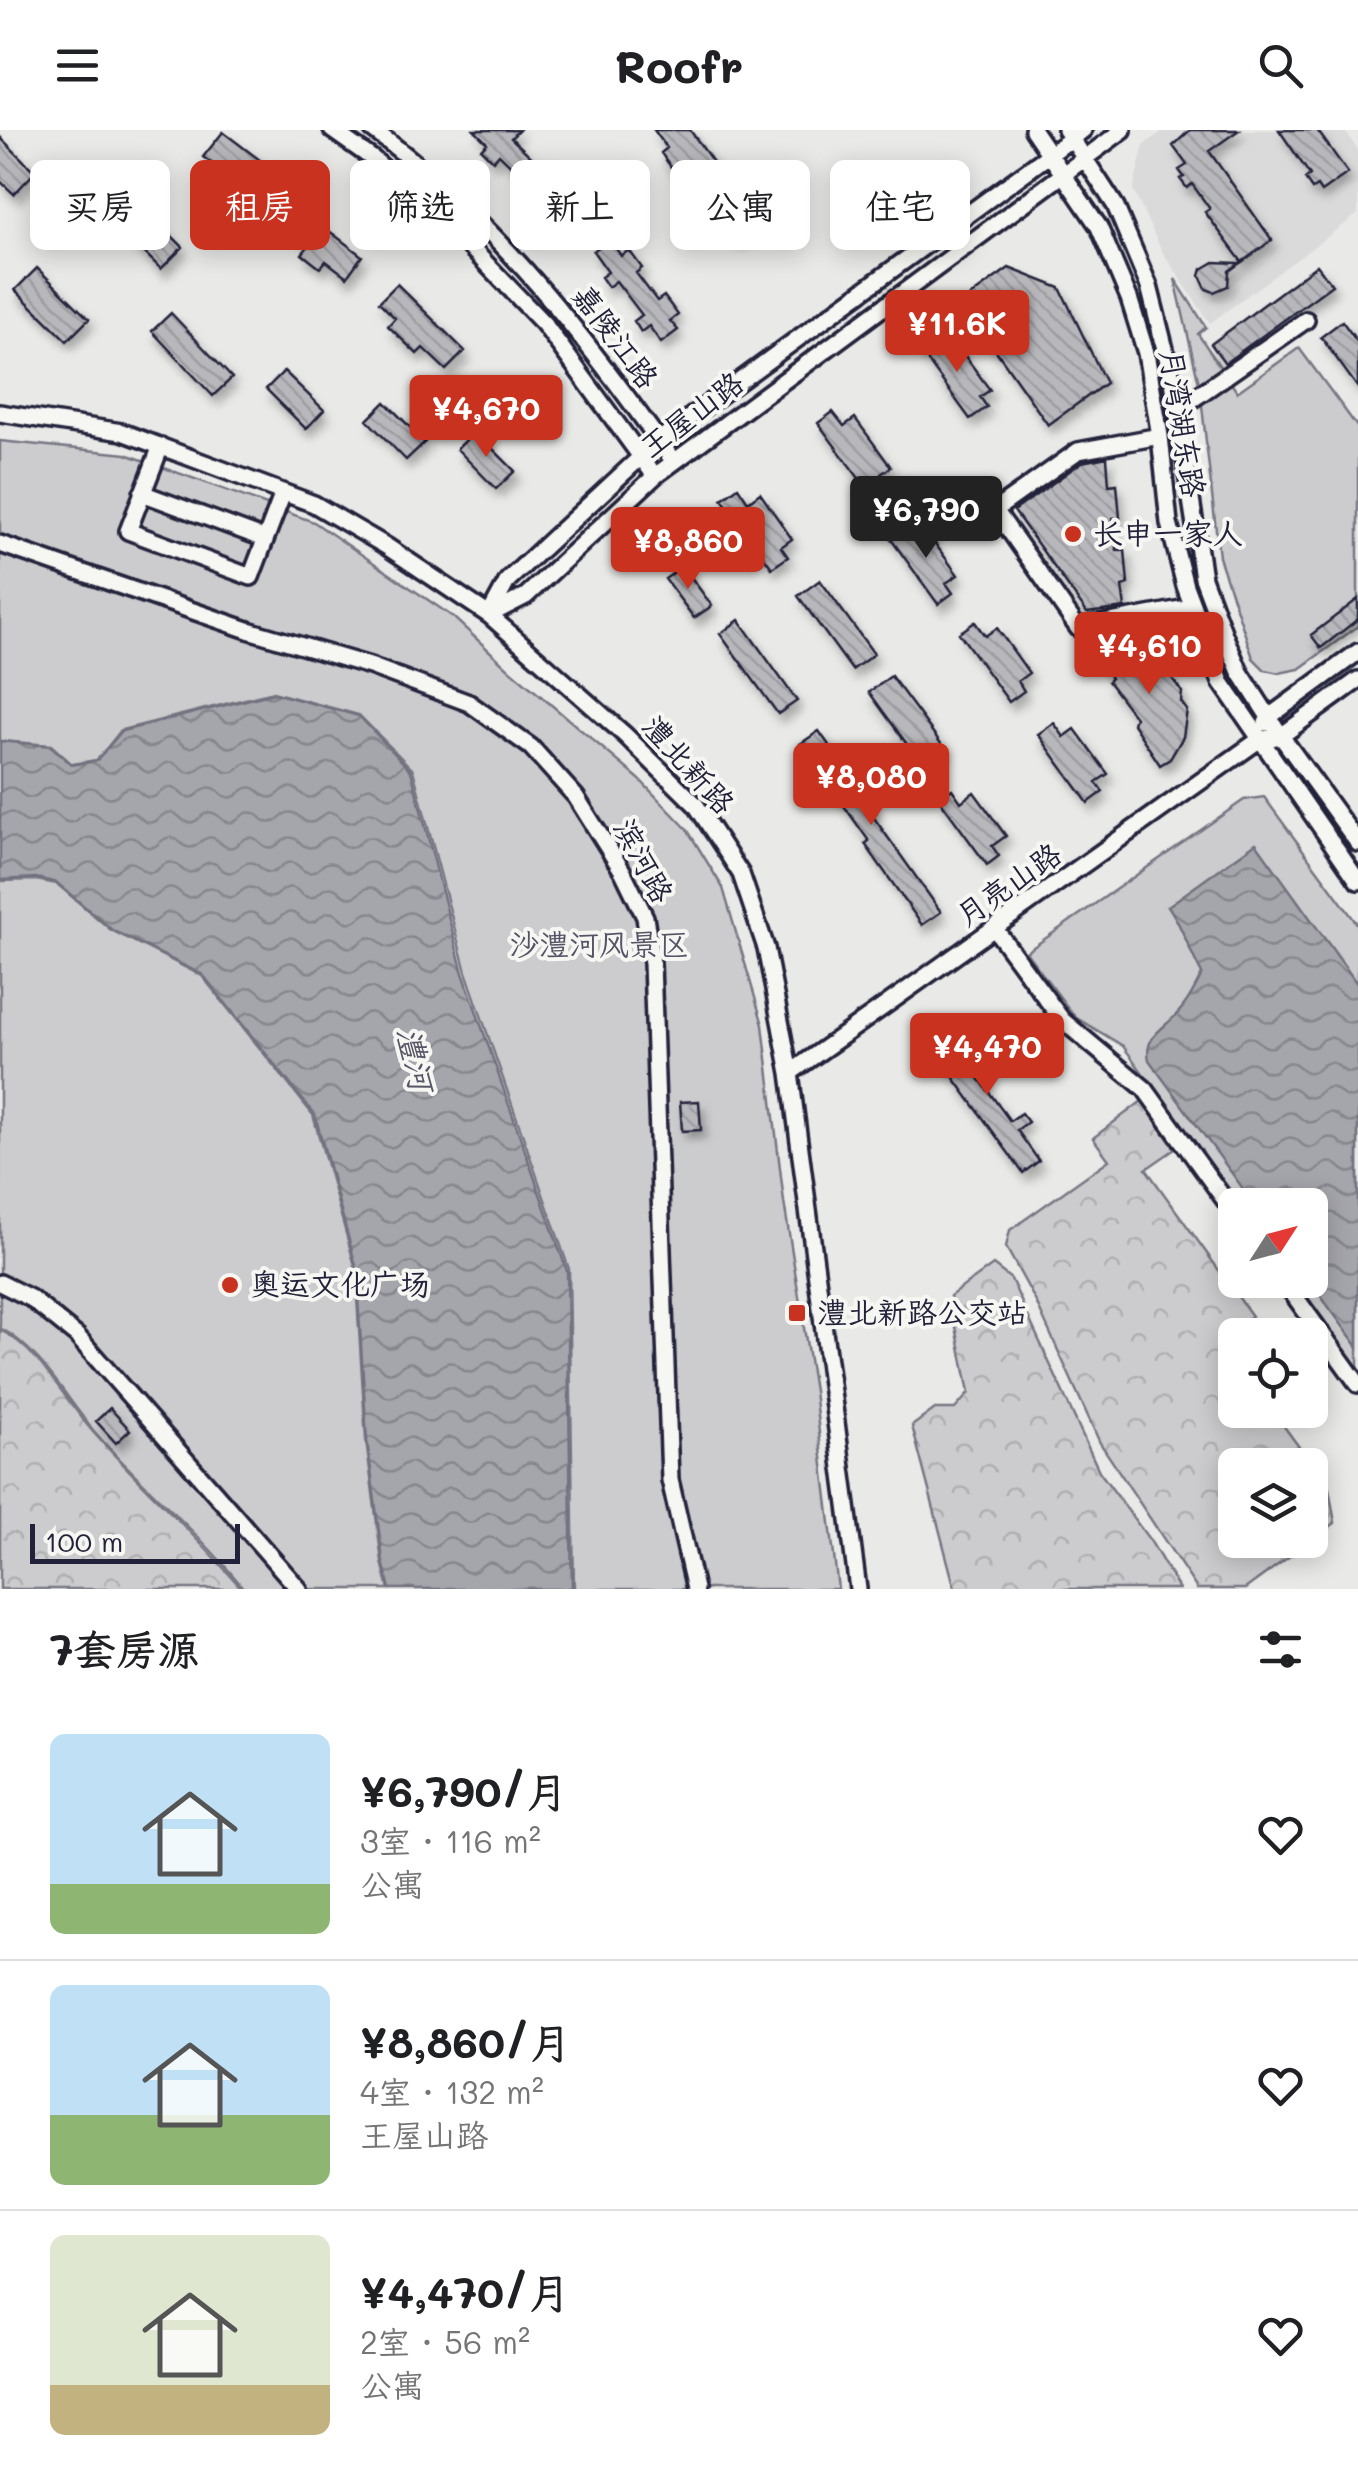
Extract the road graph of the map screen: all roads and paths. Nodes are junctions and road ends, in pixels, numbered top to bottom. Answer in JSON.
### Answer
{"nodes":[{"id":1,"x":332,"y":130,"type":"edge"},
{"id":2,"x":374,"y":130,"type":"edge"},
{"id":3,"x":1033,"y":130,"type":"edge"},
{"id":4,"x":1123,"y":130,"type":"edge"},
{"id":5,"x":1074,"y":133,"type":"edge"},
{"id":6,"x":1050,"y":154,"type":"junction"},
{"id":7,"x":1084,"y":157,"type":"junction"},
{"id":8,"x":1062,"y":172,"type":"junction"},
{"id":9,"x":1306,"y":320,"type":"dead end"},
{"id":10,"x":1177,"y":410,"type":"junction"},
{"id":11,"x":0,"y":413,"type":"edge"},
{"id":12,"x":1160,"y":436,"type":"junction"},
{"id":13,"x":659,"y":440,"type":"junction"},
{"id":14,"x":160,"y":446,"type":"junction"},
{"id":15,"x":640,"y":457,"type":"junction"},
{"id":16,"x":674,"y":462,"type":"junction"},
{"id":17,"x":655,"y":476,"type":"junction"},
{"id":18,"x":142,"y":493,"type":"junction"},
{"id":19,"x":283,"y":493,"type":"junction"},
{"id":20,"x":265,"y":539,"type":"junction"},
{"id":21,"x":0,"y":544,"type":"edge"},
{"id":22,"x":1192,"y":607,"type":"junction"},
{"id":23,"x":489,"y":616,"type":"junction"},
{"id":24,"x":1358,"y":652,"type":"edge"},
{"id":25,"x":1358,"y":680,"type":"edge"},
{"id":26,"x":1269,"y":717,"type":"junction"},
{"id":27,"x":1281,"y":736,"type":"junction"},
{"id":28,"x":1258,"y":740,"type":"junction"},
{"id":29,"x":1358,"y":843,"type":"edge"},
{"id":30,"x":1358,"y":880,"type":"edge"},
{"id":31,"x":996,"y":929,"type":"junction"},
{"id":32,"x":790,"y":1073,"type":"junction"},
{"id":33,"x":1218,"y":1191,"type":"edge"},
{"id":34,"x":0,"y":1283,"type":"edge"},
{"id":35,"x":1296,"y":1298,"type":"edge"},
{"id":36,"x":1358,"y":1384,"type":"edge"},
{"id":37,"x":299,"y":1589,"type":"edge"},
{"id":38,"x":695,"y":1589,"type":"edge"},
{"id":39,"x":858,"y":1589,"type":"edge"}],
"edges":[{"from":1,"to":15,"type":"street","name":"嘉陵江路"},
{"from":2,"to":13,"type":"street","name":"嘉陵江路"},
{"from":3,"to":6,"type":"street","name":"月湾湖东路"},
{"from":4,"to":7,"type":"street","name":"王屋山路"},
{"from":5,"to":6,"type":"street","name":"王屋山路"},
{"from":5,"to":7,"type":"street","name":"月湾湖东路"},
{"from":6,"to":8,"type":"street","name":"月湾湖东路"},
{"from":6,"to":13,"type":"street","name":"王屋山路"},
{"from":7,"to":8,"type":"street","name":"王屋山路"},
{"from":7,"to":10,"type":"street","name":"月湾湖东路"},
{"from":8,"to":12,"type":"street","name":"月湾湖东路"},
{"from":8,"to":16,"type":"street","name":"王屋山路"},
{"from":9,"to":10,"type":"street"},
{"from":10,"to":26,"type":"street","name":"月湾湖东路"},
{"from":11,"to":14,"type":"street","name":"澧北新路"},
{"from":12,"to":22,"type":"street","name":"月湾湖东路"},
{"from":12,"to":22,"type":"street"},
{"from":13,"to":15,"type":"street","name":"王屋山路"},
{"from":13,"to":16,"type":"street","name":"嘉陵江路"},
{"from":14,"to":18,"type":"street"},
{"from":14,"to":19,"type":"street","name":"澧北新路"},
{"from":15,"to":17,"type":"street","name":"嘉陵江路"},
{"from":15,"to":23,"type":"street","name":"王屋山路"},
{"from":16,"to":17,"type":"street","name":"王屋山路"},
{"from":17,"to":23,"type":"street","name":"王屋山路"},
{"from":18,"to":20,"type":"street"},
{"from":18,"to":20,"type":"street"},
{"from":19,"to":20,"type":"street"},
{"from":19,"to":23,"type":"street","name":"澧北新路"},
{"from":21,"to":38,"type":"street","name":"滨河路"},
{"from":22,"to":28,"type":"street","name":"月湾湖东路"},
{"from":23,"to":32,"type":"street","name":"澧北新路"},
{"from":24,"to":26,"type":"street","name":"月亮山路"},
{"from":25,"to":27,"type":"street","name":"月亮山路"},
{"from":26,"to":27,"type":"street","name":"月湾湖东路"},
{"from":26,"to":28,"type":"street","name":"月亮山路"},
{"from":27,"to":28,"type":"street","name":"月亮山路"},
{"from":27,"to":29,"type":"street","name":"月湾湖东路"},
{"from":28,"to":30,"type":"street","name":"月湾湖东路"},
{"from":28,"to":31,"type":"street","name":"月亮山路"},
{"from":31,"to":32,"type":"street","name":"月亮山路"},
{"from":31,"to":33,"type":"street"},
{"from":32,"to":39,"type":"street","name":"澧北新路"},
{"from":34,"to":37,"type":"street"},
{"from":35,"to":36,"type":"street"}]}
